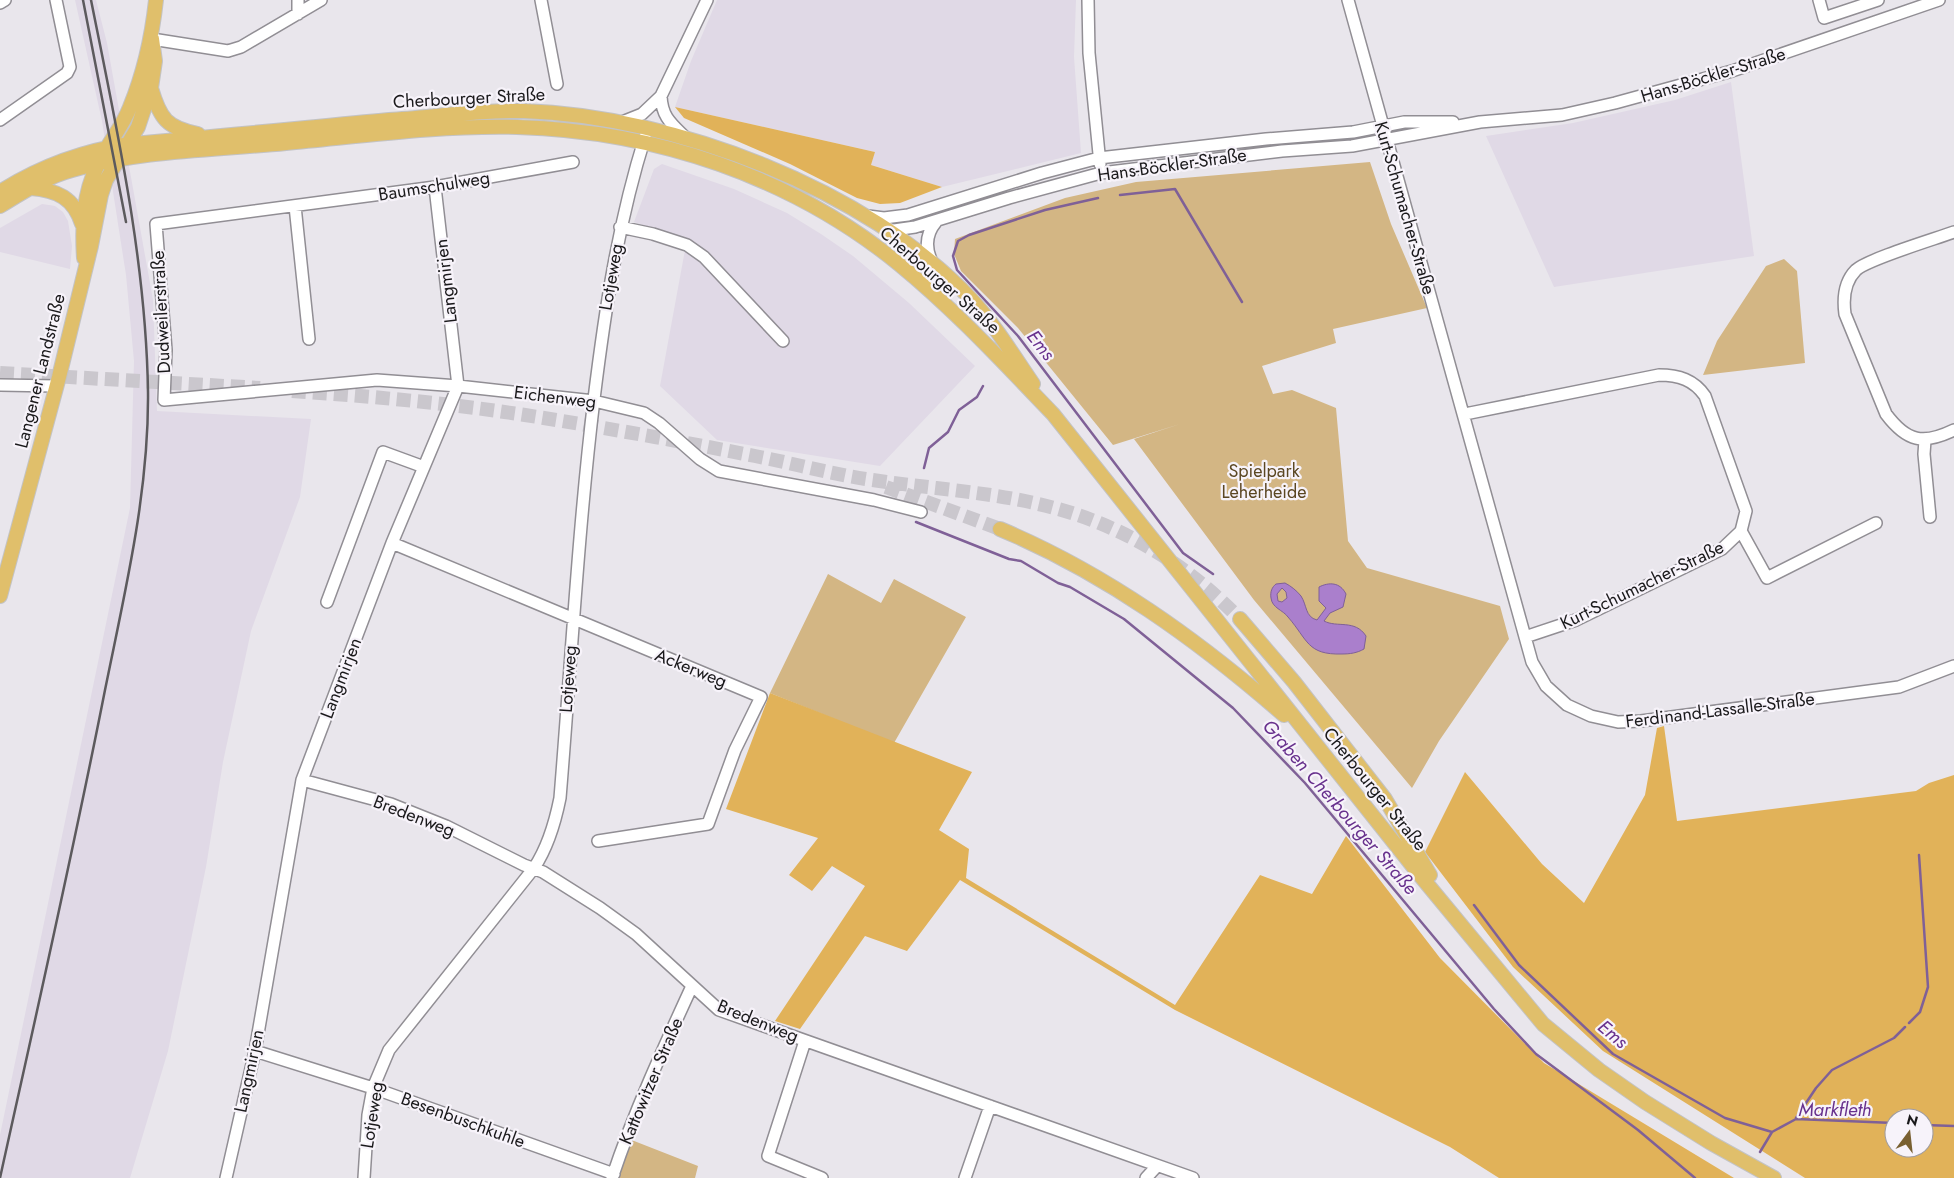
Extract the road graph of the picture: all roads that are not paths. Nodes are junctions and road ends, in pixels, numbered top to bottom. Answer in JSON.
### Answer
{"nodes":[{"id":1,"x":5,"y":0,"type":"edge"},
{"id":2,"x":56,"y":0,"type":"edge"},
{"id":3,"x":156,"y":0,"type":"edge"},
{"id":4,"x":298,"y":0,"type":"edge"},
{"id":5,"x":321,"y":0,"type":"edge"},
{"id":6,"x":541,"y":0,"type":"edge"},
{"id":7,"x":707,"y":0,"type":"edge"},
{"id":8,"x":1088,"y":0,"type":"edge"},
{"id":9,"x":1348,"y":0,"type":"edge"},
{"id":10,"x":1819,"y":0,"type":"edge"},
{"id":11,"x":1878,"y":0,"type":"edge"},
{"id":12,"x":1939,"y":0,"type":"edge"},
{"id":13,"x":0,"y":3,"type":"edge"},
{"id":14,"x":298,"y":14,"type":"junction"},
{"id":15,"x":152,"y":39,"type":"junction"},
{"id":16,"x":557,"y":84,"type":"dead end"},
{"id":17,"x":151,"y":88,"type":"junction"},
{"id":18,"x":661,"y":96,"type":"junction"},
{"id":19,"x":0,"y":120,"type":"edge"},
{"id":20,"x":622,"y":122,"type":"junction"},
{"id":21,"x":1480,"y":122,"type":"junction"},
{"id":22,"x":1382,"y":126,"type":"junction"},
{"id":23,"x":646,"y":134,"type":"junction"},
{"id":24,"x":211,"y":137,"type":"junction"},
{"id":25,"x":687,"y":139,"type":"junction"},
{"id":26,"x":1386,"y":140,"type":"junction"},
{"id":27,"x":130,"y":144,"type":"junction"},
{"id":28,"x":108,"y":147,"type":"junction"},
{"id":29,"x":1099,"y":158,"type":"junction"},
{"id":30,"x":117,"y":160,"type":"junction"},
{"id":31,"x":573,"y":162,"type":"dead end"},
{"id":32,"x":98,"y":164,"type":"junction"},
{"id":33,"x":1101,"y":173,"type":"junction"},
{"id":34,"x":435,"y":187,"type":"junction"},
{"id":35,"x":30,"y":188,"type":"junction"},
{"id":36,"x":0,"y":192,"type":"edge"},
{"id":37,"x":0,"y":206,"type":"edge"},
{"id":38,"x":295,"y":206,"type":"junction"},
{"id":39,"x":853,"y":210,"type":"junction"},
{"id":40,"x":897,"y":217,"type":"junction"},
{"id":41,"x":936,"y":222,"type":"junction"},
{"id":42,"x":83,"y":224,"type":"junction"},
{"id":43,"x":156,"y":224,"type":"joint"},
{"id":44,"x":846,"y":226,"type":"junction"},
{"id":45,"x":620,"y":227,"type":"junction"},
{"id":46,"x":887,"y":231,"type":"junction"},
{"id":47,"x":1954,"y":232,"type":"edge"},
{"id":48,"x":883,"y":252,"type":"junction"},
{"id":49,"x":933,"y":264,"type":"junction"},
{"id":50,"x":84,"y":271,"type":"junction"},
{"id":51,"x":309,"y":339,"type":"dead end"},
{"id":52,"x":783,"y":341,"type":"dead end"},
{"id":53,"x":0,"y":385,"type":"edge"},
{"id":54,"x":56,"y":386,"type":"junction"},
{"id":55,"x":458,"y":386,"type":"junction"},
{"id":56,"x":164,"y":400,"type":"joint"},
{"id":57,"x":594,"y":401,"type":"junction"},
{"id":58,"x":1053,"y":414,"type":"junction"},
{"id":59,"x":1465,"y":414,"type":"junction"},
{"id":60,"x":1954,"y":430,"type":"edge"},
{"id":61,"x":1925,"y":440,"type":"junction"},
{"id":62,"x":424,"y":467,"type":"junction"},
{"id":63,"x":921,"y":512,"type":"dead end"},
{"id":64,"x":1930,"y":517,"type":"dead end"},
{"id":65,"x":1876,"y":523,"type":"dead end"},
{"id":66,"x":1000,"y":528,"type":"tunnel mouth"},
{"id":67,"x":1741,"y":531,"type":"junction"},
{"id":68,"x":392,"y":543,"type":"junction"},
{"id":69,"x":0,"y":596,"type":"edge"},
{"id":70,"x":327,"y":602,"type":"dead end"},
{"id":71,"x":572,"y":619,"type":"junction"},
{"id":72,"x":1240,"y":619,"type":"tunnel mouth"},
{"id":73,"x":1525,"y":637,"type":"junction"},
{"id":74,"x":1954,"y":666,"type":"edge"},
{"id":75,"x":1313,"y":741,"type":"junction"},
{"id":76,"x":302,"y":780,"type":"junction"},
{"id":77,"x":598,"y":841,"type":"dead end"},
{"id":78,"x":534,"y":868,"type":"junction"},
{"id":79,"x":1452,"y":913,"type":"junction"},
{"id":80,"x":692,"y":986,"type":"junction"},
{"id":81,"x":805,"y":1040,"type":"junction"},
{"id":82,"x":255,"y":1051,"type":"junction"},
{"id":83,"x":373,"y":1088,"type":"junction"},
{"id":84,"x":990,"y":1106,"type":"junction"},
{"id":85,"x":1711,"y":1143,"type":"junction"},
{"id":86,"x":1157,"y":1166,"type":"junction"},
{"id":87,"x":613,"y":1176,"type":"edge"},
{"id":88,"x":226,"y":1178,"type":"edge"},
{"id":89,"x":364,"y":1178,"type":"edge"},
{"id":90,"x":822,"y":1178,"type":"edge"},
{"id":91,"x":964,"y":1178,"type":"edge"},
{"id":92,"x":1146,"y":1178,"type":"edge"},
{"id":93,"x":1193,"y":1178,"type":"edge"},
{"id":94,"x":1758,"y":1178,"type":"edge"},
{"id":95,"x":1774,"y":1178,"type":"edge"},
{"id":96,"x":1784,"y":1178,"type":"edge"}],
"edges":[{"from":1,"to":13,"type":"street"},
{"from":2,"to":19,"type":"street"},
{"from":3,"to":15,"type":"main road","name":"Langener Landstraße"},
{"from":4,"to":14,"type":"street"},
{"from":5,"to":14,"type":"street"},
{"from":6,"to":16,"type":"street"},
{"from":7,"to":18,"type":"street"},
{"from":8,"to":29,"type":"street"},
{"from":9,"to":22,"type":"street","name":"Kurt-Schumacher-Straße"},
{"from":10,"to":11,"type":"street"},
{"from":12,"to":21,"type":"street","name":"Hans-Böckler-Straße"},
{"from":14,"to":15,"type":"street"},
{"from":15,"to":17,"type":"main road","name":"Langener Landstraße"},
{"from":15,"to":28,"type":"main road","name":"Langener Landstraße"},
{"from":17,"to":24,"type":"main road"},
{"from":17,"to":27,"type":"main road","name":"Langener Landstraße"},
{"from":18,"to":20,"type":"street"},
{"from":18,"to":25,"type":"street"},
{"from":20,"to":23,"type":"main road","name":"Cherbourger Straße"},
{"from":20,"to":24,"type":"main road","name":"Cherbourger Straße"},
{"from":21,"to":22,"type":"street","name":"Hans-Böckler-Straße"},
{"from":21,"to":26,"type":"street","name":"Hans-Böckler-Straße"},
{"from":22,"to":26,"type":"street","name":"Kurt-Schumacher-Straße"},
{"from":22,"to":29,"type":"street","name":"Hans-Böckler-Straße"},
{"from":23,"to":25,"type":"main road","name":"Cherbourger Straße"},
{"from":23,"to":30,"type":"main road","name":"Cherbourger Straße"},
{"from":23,"to":44,"type":"main road","name":"Cherbourger Straße"},
{"from":23,"to":45,"type":"street","name":"Lotjeweg"},
{"from":24,"to":27,"type":"main road","name":"Cherbourger Straße"},
{"from":25,"to":39,"type":"main road","name":"Cherbourger Straße"},
{"from":26,"to":33,"type":"street","name":"Hans-Böckler-Straße"},
{"from":26,"to":59,"type":"street","name":"Kurt-Schumacher-Straße"},
{"from":27,"to":28,"type":"main road","name":"Cherbourger Straße"},
{"from":27,"to":30,"type":"main road","name":"Langener Landstraße"},
{"from":28,"to":32,"type":"main road","name":"Langener Landstraße"},
{"from":28,"to":36,"type":"main road","name":"Cherbourger Straße"},
{"from":29,"to":33,"type":"street"},
{"from":29,"to":40,"type":"street","name":"Hans-Böckler-Straße"},
{"from":30,"to":32,"type":"main road","name":"Cherbourger Straße"},
{"from":30,"to":50,"type":"main road","name":"Langener Landstraße"},
{"from":31,"to":34,"type":"street","name":"Baumschulweg"},
{"from":32,"to":35,"type":"main road","name":"Cherbourger Straße"},
{"from":32,"to":42,"type":"main road","name":"Langener Landstraße"},
{"from":33,"to":41,"type":"street","name":"Hans-Böckler-Straße"},
{"from":34,"to":38,"type":"street","name":"Baumschulweg"},
{"from":34,"to":55,"type":"street","name":"Langmirjen"},
{"from":35,"to":37,"type":"main road","name":"Cherbourger Straße"},
{"from":35,"to":42,"type":"main road"},
{"from":38,"to":43,"type":"street","name":"Baumschulweg"},
{"from":38,"to":51,"type":"street"},
{"from":39,"to":40,"type":"street","name":"Hans-Böckler-Straße"},
{"from":39,"to":46,"type":"main road","name":"Cherbourger Straße"},
{"from":40,"to":46,"type":"street"},
{"from":41,"to":46,"type":"street","name":"Hans-Böckler-Straße"},
{"from":41,"to":49,"type":"street"},
{"from":42,"to":50,"type":"main road","name":"Langener Landstraße"},
{"from":43,"to":56,"type":"street","name":"Dudweilerstraße"},
{"from":44,"to":46,"type":"main road"},
{"from":44,"to":48,"type":"main road","name":"Cherbourger Straße"},
{"from":45,"to":52,"type":"street"},
{"from":45,"to":57,"type":"street","name":"Lotjeweg"},
{"from":46,"to":48,"type":"main road"},
{"from":46,"to":49,"type":"main road","name":"Cherbourger Straße"},
{"from":47,"to":61,"type":"street"},
{"from":48,"to":58,"type":"main road","name":"Cherbourger Straße"},
{"from":49,"to":58,"type":"main road","name":"Cherbourger Straße"},
{"from":50,"to":54,"type":"main road","name":"Langener Landstraße"},
{"from":53,"to":54,"type":"street"},
{"from":54,"to":69,"type":"main road","name":"Langener Landstraße"},
{"from":55,"to":56,"type":"street","name":"Eichenweg"},
{"from":55,"to":57,"type":"street","name":"Eichenweg"},
{"from":55,"to":62,"type":"street","name":"Langmirjen"},
{"from":57,"to":63,"type":"street","name":"Eichenweg"},
{"from":57,"to":71,"type":"street","name":"Lotjeweg"},
{"from":58,"to":75,"type":"main road","name":"Cherbourger Straße"},
{"from":59,"to":67,"type":"street","name":"Kurt-Schumacher-Straße"},
{"from":59,"to":73,"type":"street","name":"Kurt-Schumacher-Straße"},
{"from":60,"to":61,"type":"street"},
{"from":61,"to":64,"type":"street"},
{"from":62,"to":68,"type":"street","name":"Langmirjen"},
{"from":62,"to":70,"type":"street"},
{"from":65,"to":67,"type":"street"},
{"from":66,"to":75,"type":"main road"},
{"from":67,"to":73,"type":"street","name":"Kurt-Schumacher-Straße"},
{"from":68,"to":71,"type":"street","name":"Ackerweg"},
{"from":68,"to":76,"type":"street","name":"Langmirjen"},
{"from":71,"to":77,"type":"street","name":"Ackerweg"},
{"from":71,"to":78,"type":"street","name":"Lotjeweg"},
{"from":72,"to":79,"type":"main road"},
{"from":73,"to":74,"type":"street","name":"Ferdinand-Lassalle-Straße"},
{"from":75,"to":79,"type":"main road","name":"Cherbourger Straße"},
{"from":76,"to":78,"type":"street","name":"Bredenweg"},
{"from":76,"to":82,"type":"street","name":"Langmirjen"},
{"from":78,"to":80,"type":"street","name":"Bredenweg"},
{"from":78,"to":83,"type":"street","name":"Lotjeweg"},
{"from":79,"to":85,"type":"main road","name":"Cherbourger Straße"},
{"from":80,"to":81,"type":"street","name":"Bredenweg"},
{"from":80,"to":87,"type":"street","name":"Kattowitzer Straße"},
{"from":81,"to":84,"type":"street","name":"Bredenweg"},
{"from":81,"to":90,"type":"street"},
{"from":82,"to":83,"type":"street","name":"Besenbuschkuhle"},
{"from":82,"to":88,"type":"street","name":"Langmirjen"},
{"from":83,"to":87,"type":"street","name":"Besenbuschkuhle"},
{"from":83,"to":89,"type":"street","name":"Lotjeweg"},
{"from":84,"to":86,"type":"street","name":"Bredenweg"},
{"from":84,"to":91,"type":"street"},
{"from":85,"to":94,"type":"main road","name":"Cherbourger Straße"},
{"from":85,"to":95,"type":"main road","name":"Cherbourger Straße"},
{"from":85,"to":96,"type":"main road","name":"Cherbourger Straße"},
{"from":86,"to":92,"type":"street"},
{"from":86,"to":93,"type":"street","name":"Bredenweg"}]}
